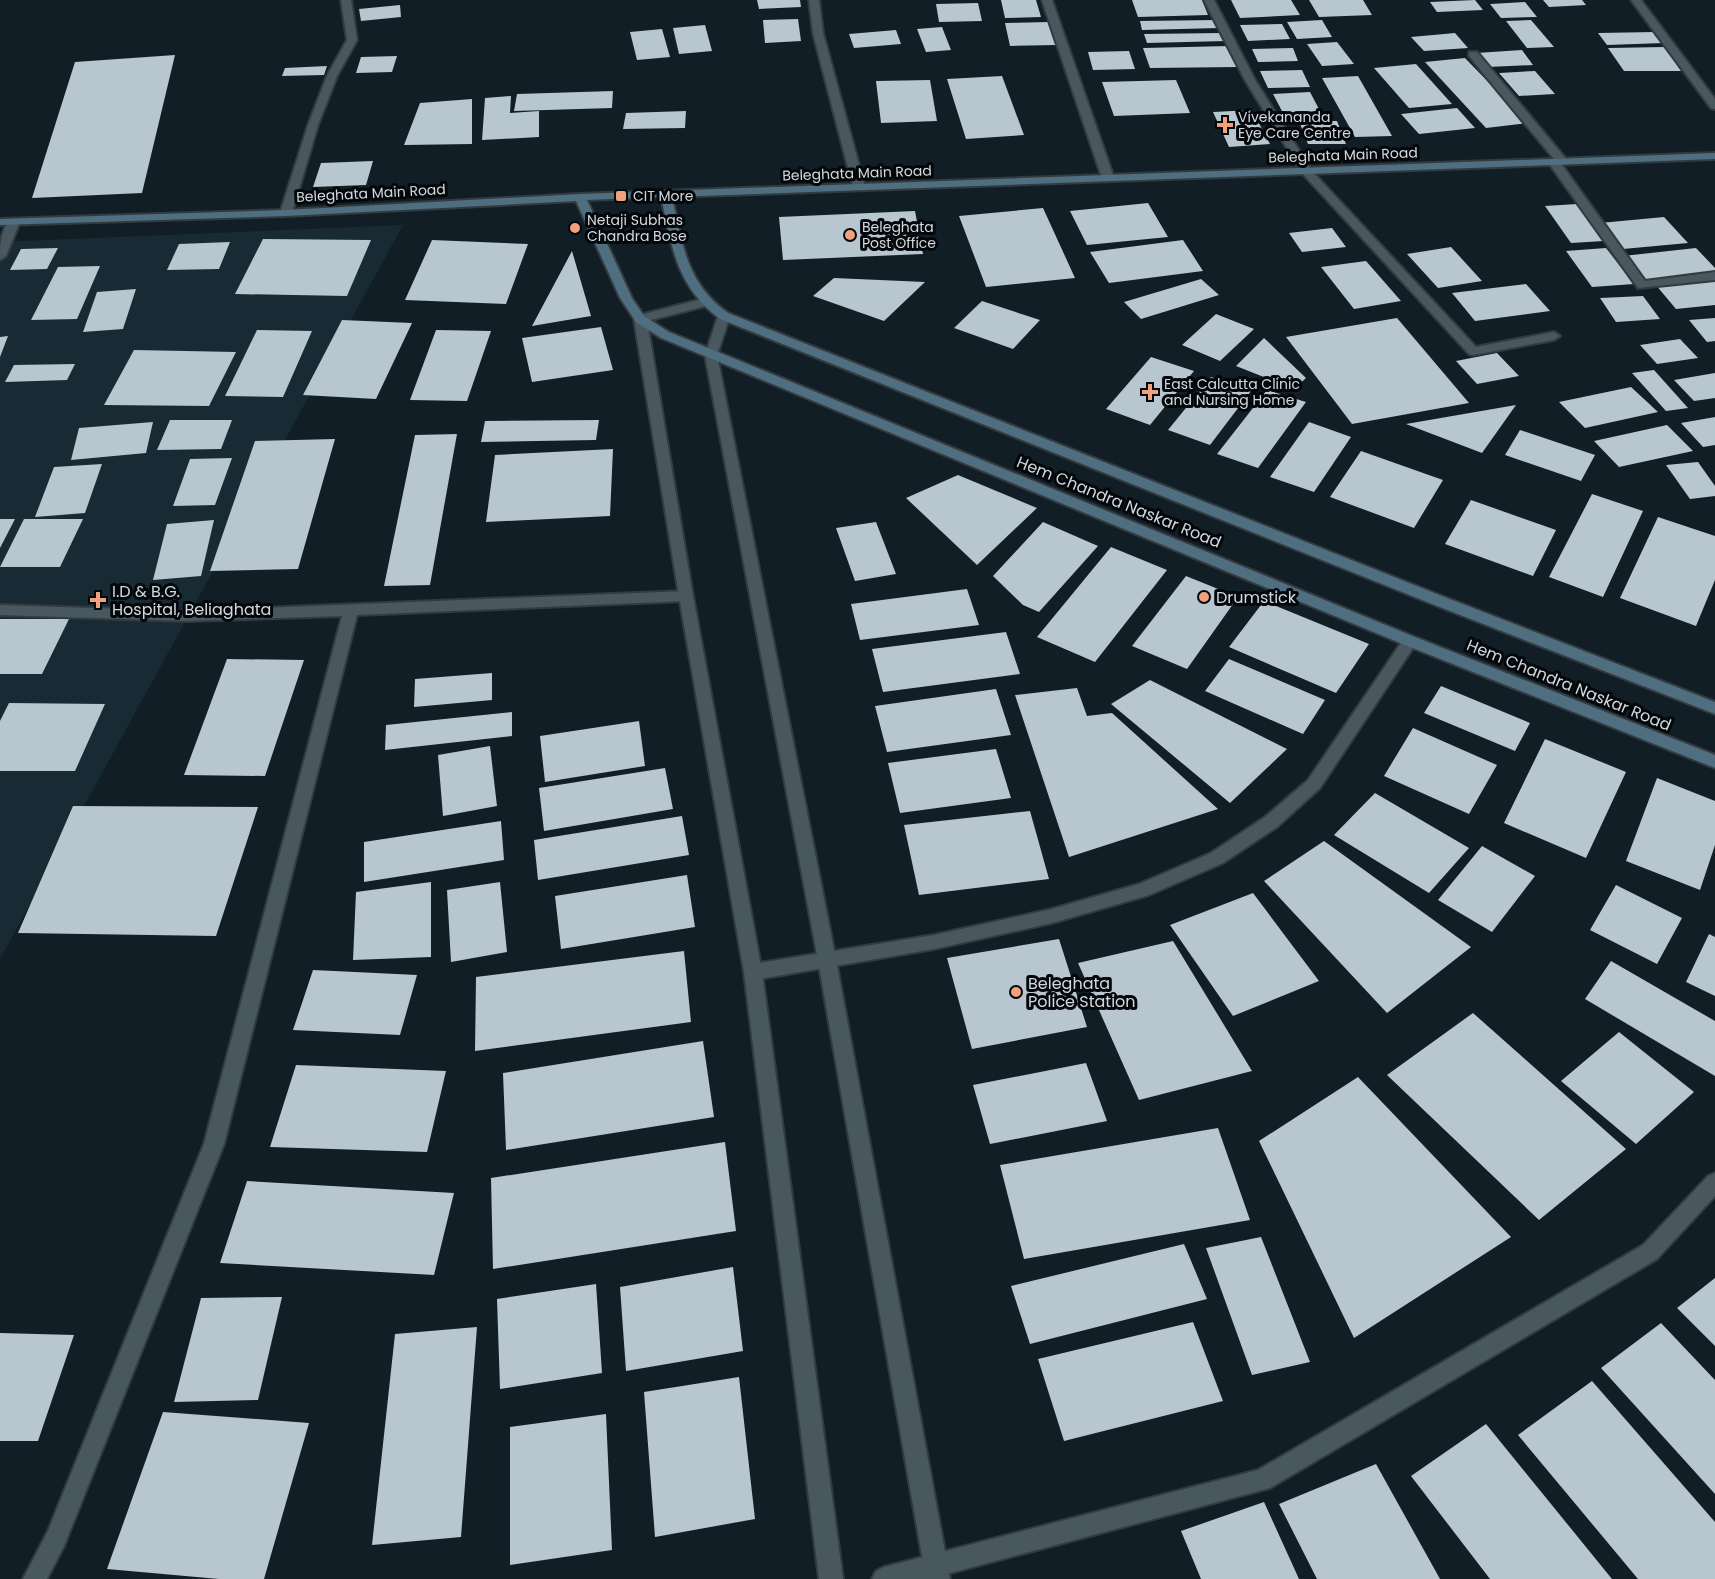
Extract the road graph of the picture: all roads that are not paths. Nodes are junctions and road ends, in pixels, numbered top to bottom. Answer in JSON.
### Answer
{"nodes":[{"id":1,"x":346,"y":0,"type":"edge"},
{"id":2,"x":814,"y":0,"type":"edge"},
{"id":3,"x":1047,"y":0,"type":"edge"},
{"id":4,"x":1209,"y":0,"type":"edge"},
{"id":5,"x":1636,"y":0,"type":"edge"},
{"id":6,"x":1473,"y":54,"type":"dead end"},
{"id":7,"x":1715,"y":106,"type":"edge"},
{"id":8,"x":1714,"y":157,"type":"edge"},
{"id":9,"x":1558,"y":162,"type":"junction"},
{"id":10,"x":1306,"y":171,"type":"junction"},
{"id":11,"x":1108,"y":178,"type":"junction"},
{"id":12,"x":859,"y":187,"type":"junction"},
{"id":13,"x":666,"y":196,"type":"junction"},
{"id":14,"x":579,"y":197,"type":"junction"},
{"id":15,"x":286,"y":213,"type":"junction"},
{"id":16,"x":0,"y":222,"type":"edge"},
{"id":17,"x":14,"y":222,"type":"junction"},
{"id":18,"x":0,"y":256,"type":"edge"},
{"id":19,"x":1715,"y":276,"type":"edge"},
{"id":20,"x":706,"y":302,"type":"junction"},
{"id":21,"x":724,"y":316,"type":"junction"},
{"id":22,"x":640,"y":319,"type":"junction"},
{"id":23,"x":1554,"y":336,"type":"dead end"},
{"id":24,"x":711,"y":355,"type":"junction"},
{"id":25,"x":686,"y":596,"type":"junction"},
{"id":26,"x":0,"y":610,"type":"edge"},
{"id":27,"x":351,"y":610,"type":"junction"},
{"id":28,"x":1410,"y":641,"type":"junction"},
{"id":29,"x":1715,"y":708,"type":"edge"},
{"id":30,"x":1715,"y":762,"type":"edge"},
{"id":31,"x":827,"y":960,"type":"junction"},
{"id":32,"x":753,"y":972,"type":"junction"},
{"id":33,"x":1715,"y":1182,"type":"edge"},
{"id":34,"x":937,"y":1572,"type":"edge"},
{"id":35,"x":35,"y":1579,"type":"edge"},
{"id":36,"x":831,"y":1579,"type":"edge"},
{"id":37,"x":884,"y":1579,"type":"edge"}],
"edges":[{"from":1,"to":15,"type":"street"},
{"from":2,"to":12,"type":"street"},
{"from":3,"to":11,"type":"street"},
{"from":4,"to":10,"type":"street"},
{"from":5,"to":7,"type":"street"},
{"from":6,"to":9,"type":"street"},
{"from":8,"to":9,"type":"main road","name":"Beleghata Main Road"},
{"from":9,"to":10,"type":"main road","name":"Beleghata Main Road"},
{"from":9,"to":19,"type":"street"},
{"from":10,"to":11,"type":"main road","name":"Beleghata Main Road"},
{"from":10,"to":23,"type":"street"},
{"from":11,"to":12,"type":"main road","name":"Beleghata Main Road"},
{"from":12,"to":13,"type":"main road","name":"Beleghata Main Road"},
{"from":13,"to":14,"type":"main road","name":"Beleghata Main Road"},
{"from":13,"to":20,"type":"main road","name":"Hem Chandra Naskar Road"},
{"from":14,"to":15,"type":"main road","name":"Beleghata Main Road"},
{"from":14,"to":22,"type":"main road","name":"Hem Chandra Naskar Road"},
{"from":15,"to":17,"type":"main road","name":"Beleghata Main Road"},
{"from":16,"to":17,"type":"main road","name":"Beleghata Main Road"},
{"from":17,"to":18,"type":"street"},
{"from":20,"to":21,"type":"main road","name":"Hem Chandra Naskar Road"},
{"from":20,"to":22,"type":"street"},
{"from":21,"to":24,"type":"street"},
{"from":21,"to":29,"type":"main road","name":"Hem Chandra Naskar Road"},
{"from":22,"to":24,"type":"main road","name":"Hem Chandra Naskar Road"},
{"from":22,"to":25,"type":"street"},
{"from":24,"to":28,"type":"main road","name":"Hem Chandra Naskar Road"},
{"from":24,"to":31,"type":"street"},
{"from":25,"to":27,"type":"street"},
{"from":25,"to":32,"type":"street"},
{"from":26,"to":27,"type":"street"},
{"from":27,"to":35,"type":"street"},
{"from":28,"to":30,"type":"main road","name":"Hem Chandra Naskar Road"},
{"from":28,"to":31,"type":"street"},
{"from":31,"to":32,"type":"street"},
{"from":31,"to":34,"type":"street"},
{"from":32,"to":36,"type":"street"},
{"from":33,"to":34,"type":"street"},
{"from":34,"to":37,"type":"street"}]}
